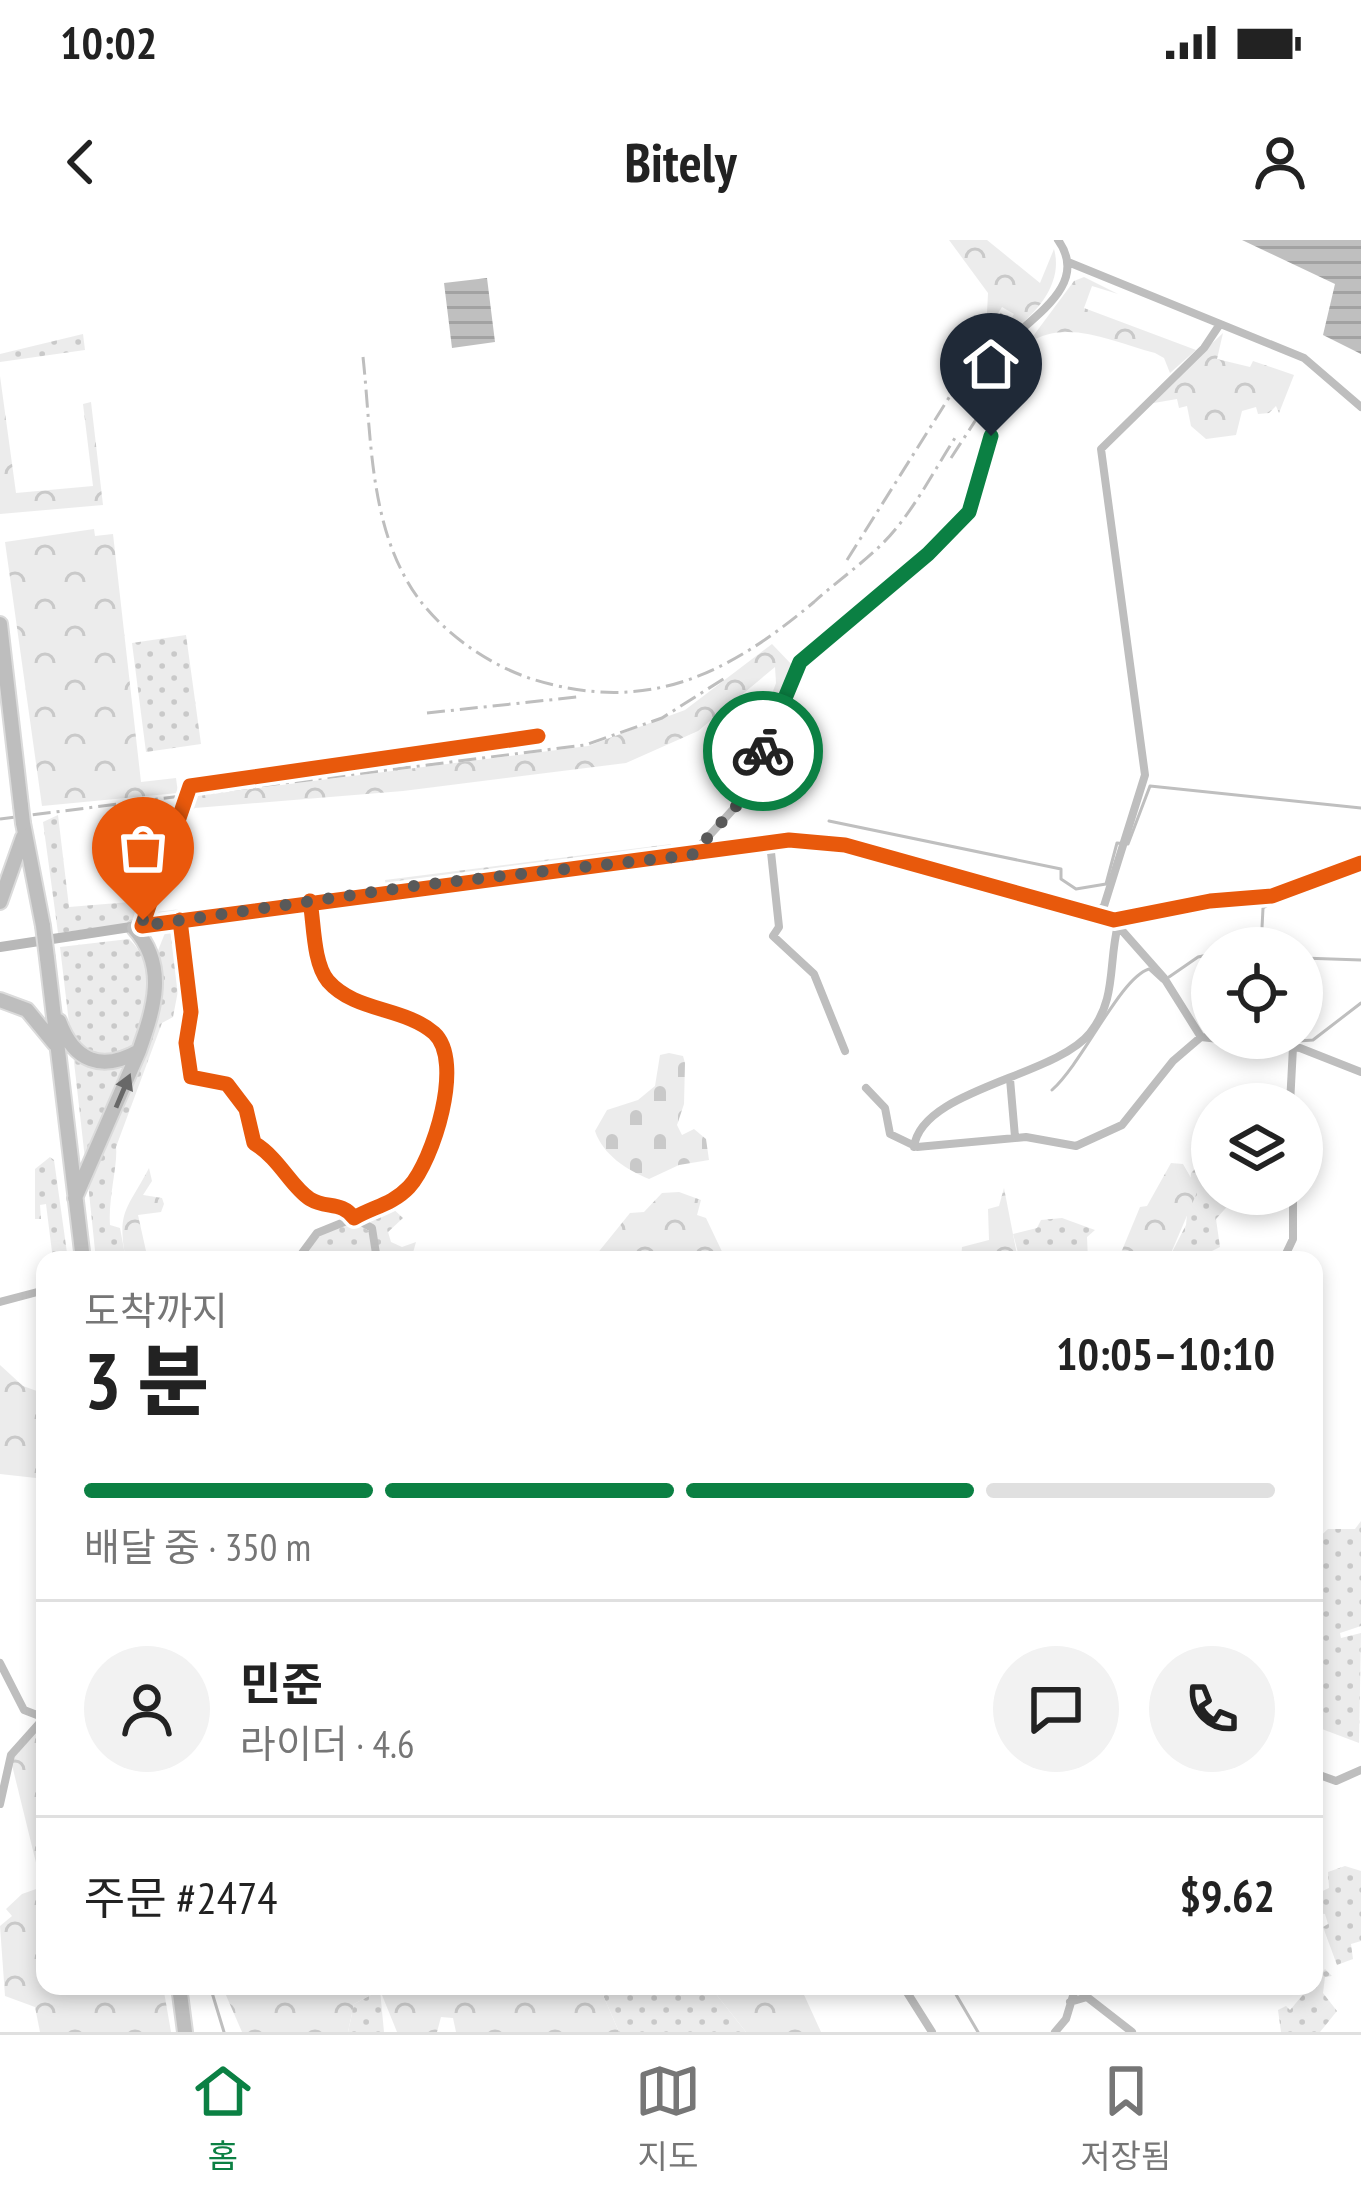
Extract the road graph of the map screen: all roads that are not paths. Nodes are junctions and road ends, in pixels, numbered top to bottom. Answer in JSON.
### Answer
{"nodes":[{"id":1,"x":1058,"y":240,"type":"edge"},
{"id":2,"x":1068,"y":262,"type":"junction"},
{"id":3,"x":1220,"y":324,"type":"junction"},
{"id":4,"x":1361,"y":407,"type":"edge"},
{"id":5,"x":0,"y":624,"type":"edge"},
{"id":6,"x":538,"y":736,"type":"dead end"},
{"id":7,"x":24,"y":827,"type":"junction"},
{"id":8,"x":770,"y":843,"type":"junction"},
{"id":9,"x":692,"y":855,"type":"junction"},
{"id":10,"x":1361,"y":863,"type":"edge"},
{"id":11,"x":310,"y":901,"type":"junction"},
{"id":12,"x":0,"y":902,"type":"edge"},
{"id":13,"x":1096,"y":913,"type":"junction"},
{"id":14,"x":181,"y":920,"type":"junction"},
{"id":15,"x":1116,"y":923,"type":"junction"},
{"id":16,"x":138,"y":927,"type":"junction"},
{"id":17,"x":0,"y":947,"type":"edge"},
{"id":18,"x":0,"y":1000,"type":"edge"},
{"id":19,"x":52,"y":1000,"type":"junction"},
{"id":20,"x":1191,"y":1021,"type":"edge"},
{"id":21,"x":56,"y":1044,"type":"junction"},
{"id":22,"x":1191,"y":1046,"type":"edge"},
{"id":23,"x":139,"y":1051,"type":"junction"},
{"id":24,"x":844,"y":1051,"type":"dead end"},
{"id":25,"x":1323,"y":1058,"type":"edge"},
{"id":26,"x":1361,"y":1072,"type":"edge"},
{"id":27,"x":1010,"y":1079,"type":"junction"},
{"id":28,"x":866,"y":1088,"type":"dead end"},
{"id":29,"x":1016,"y":1137,"type":"junction"},
{"id":30,"x":914,"y":1147,"type":"junction"},
{"id":31,"x":75,"y":1198,"type":"junction"},
{"id":32,"x":1293,"y":1215,"type":"edge"},
{"id":33,"x":354,"y":1218,"type":"junction"},
{"id":34,"x":82,"y":1251,"type":"edge"},
{"id":35,"x":304,"y":1251,"type":"edge"},
{"id":36,"x":376,"y":1251,"type":"edge"},
{"id":37,"x":1287,"y":1251,"type":"edge"},
{"id":38,"x":36,"y":1292,"type":"edge"},
{"id":39,"x":0,"y":1302,"type":"edge"},
{"id":40,"x":0,"y":1663,"type":"edge"},
{"id":41,"x":36,"y":1712,"type":"edge"},
{"id":42,"x":36,"y":1725,"type":"edge"},
{"id":43,"x":1361,"y":1770,"type":"edge"},
{"id":44,"x":1323,"y":1776,"type":"edge"},
{"id":45,"x":0,"y":1804,"type":"edge"},
{"id":46,"x":180,"y":1995,"type":"edge"},
{"id":47,"x":909,"y":1995,"type":"edge"},
{"id":48,"x":1073,"y":1995,"type":"edge"},
{"id":49,"x":1070,"y":2002,"type":"junction"},
{"id":50,"x":185,"y":2032,"type":"edge"},
{"id":51,"x":932,"y":2032,"type":"edge"},
{"id":52,"x":1055,"y":2032,"type":"edge"},
{"id":53,"x":1132,"y":2032,"type":"edge"}],
"edges":[{"from":1,"to":2,"type":"street"},
{"from":2,"to":3,"type":"street"},
{"from":2,"to":9,"type":"street"},
{"from":3,"to":4,"type":"street"},
{"from":3,"to":13,"type":"street"},
{"from":5,"to":7,"type":"highway","bridge":true},
{"from":6,"to":16,"type":"street"},
{"from":7,"to":12,"type":"highway"},
{"from":7,"to":19,"type":"highway","bridge":true},
{"from":8,"to":9,"type":"street"},
{"from":8,"to":13,"type":"street"},
{"from":8,"to":24,"type":"street"},
{"from":9,"to":11,"type":"street"},
{"from":10,"to":15,"type":"street"},
{"from":11,"to":14,"type":"street"},
{"from":11,"to":33,"type":"street"},
{"from":13,"to":15,"type":"street"},
{"from":14,"to":16,"type":"street"},
{"from":14,"to":33,"type":"street"},
{"from":15,"to":20,"type":"street"},
{"from":15,"to":27,"type":"street"},
{"from":16,"to":17,"type":"street"},
{"from":16,"to":23,"type":"highway"},
{"from":18,"to":21,"type":"highway"},
{"from":19,"to":21,"type":"highway"},
{"from":19,"to":23,"type":"highway"},
{"from":21,"to":31,"type":"highway"},
{"from":22,"to":29,"type":"street"},
{"from":31,"to":23,"type":"highway","one_way":true},
{"from":25,"to":26,"type":"street"},
{"from":27,"to":29,"type":"street"},
{"from":27,"to":30,"type":"street"},
{"from":28,"to":30,"type":"street"},
{"from":29,"to":30,"type":"street"},
{"from":31,"to":34,"type":"highway"},
{"from":32,"to":37,"type":"street"},
{"from":33,"to":35,"type":"street"},
{"from":33,"to":36,"type":"street"},
{"from":38,"to":39,"type":"street"},
{"from":40,"to":41,"type":"street"},
{"from":42,"to":45,"type":"street"},
{"from":43,"to":44,"type":"street"},
{"from":46,"to":50,"type":"highway"},
{"from":47,"to":51,"type":"street"},
{"from":48,"to":49,"type":"street"},
{"from":49,"to":52,"type":"street"},
{"from":49,"to":53,"type":"street"}]}
